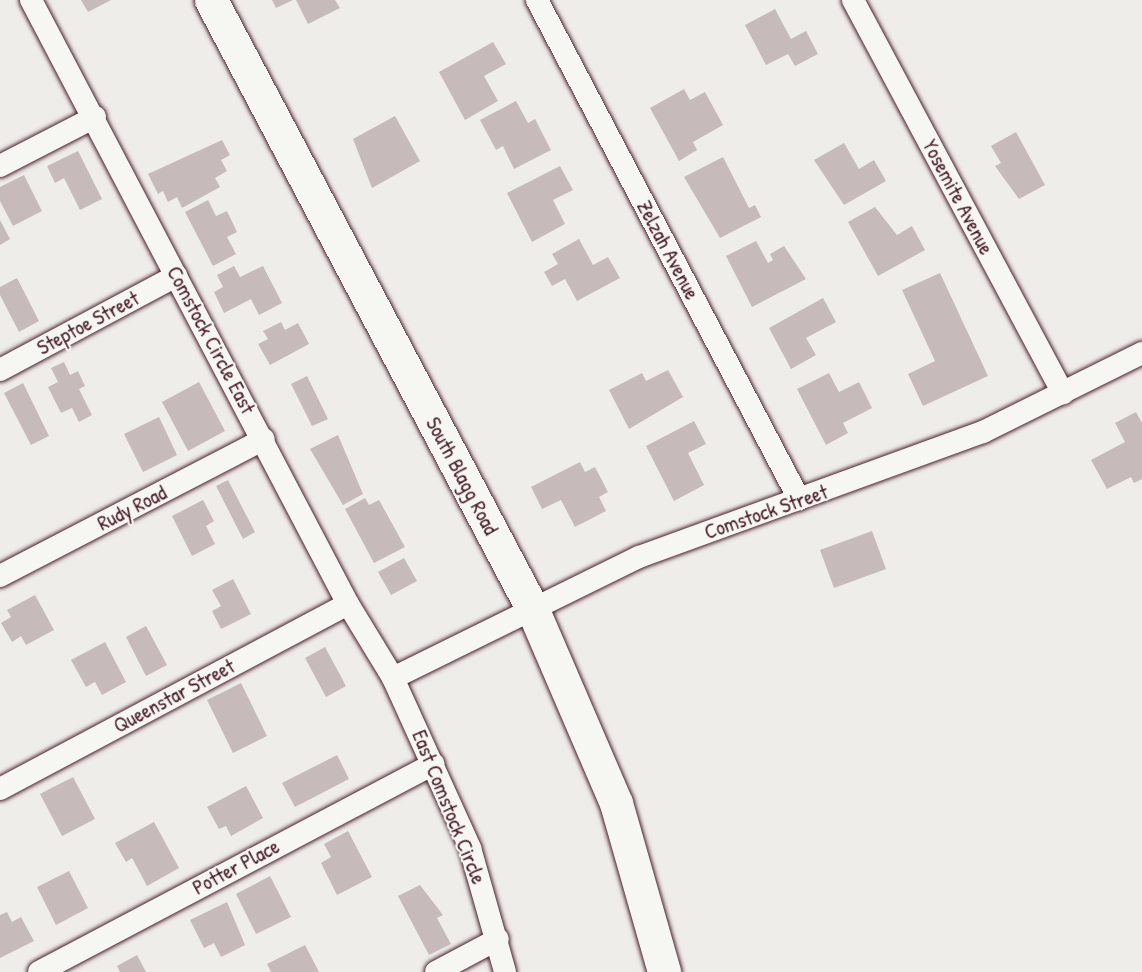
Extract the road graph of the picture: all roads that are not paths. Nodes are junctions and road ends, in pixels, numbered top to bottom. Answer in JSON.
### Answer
{"nodes":[{"id":1,"x":31,"y":0,"type":"edge"},
{"id":2,"x":211,"y":0,"type":"edge"},
{"id":3,"x":537,"y":0,"type":"edge"},
{"id":4,"x":853,"y":0,"type":"edge"},
{"id":5,"x":94,"y":117,"type":"junction"},
{"id":6,"x":0,"y":166,"type":"edge"},
{"id":7,"x":176,"y":276,"type":"junction"},
{"id":8,"x":1142,"y":353,"type":"edge"},
{"id":9,"x":0,"y":369,"type":"edge"},
{"id":10,"x":1063,"y":394,"type":"junction"},
{"id":11,"x":264,"y":439,"type":"junction"},
{"id":12,"x":799,"y":499,"type":"junction"},
{"id":13,"x":0,"y":576,"type":"edge"},
{"id":14,"x":348,"y":604,"type":"junction"},
{"id":15,"x":532,"y":608,"type":"junction"},
{"id":16,"x":393,"y":678,"type":"junction"},
{"id":17,"x":434,"y":764,"type":"junction"},
{"id":18,"x":0,"y":789,"type":"edge"},
{"id":19,"x":498,"y":939,"type":"junction"},
{"id":20,"x":39,"y":972,"type":"edge"},
{"id":21,"x":436,"y":972,"type":"edge"},
{"id":22,"x":506,"y":972,"type":"edge"},
{"id":23,"x":664,"y":972,"type":"edge"}],
"edges":[{"from":1,"to":5,"type":"street","name":"Comstock Circle East"},
{"from":2,"to":15,"type":"main road","name":"South Blagg Road"},
{"from":3,"to":12,"type":"street","name":"Zelzah Avenue"},
{"from":4,"to":10,"type":"street","name":"Yosemite Avenue"},
{"from":5,"to":6,"type":"street"},
{"from":5,"to":7,"type":"street","name":"Comstock Circle East"},
{"from":7,"to":9,"type":"street","name":"Steptoe Street"},
{"from":7,"to":11,"type":"street","name":"Comstock Circle East"},
{"from":8,"to":10,"type":"street","name":"Comstock Street"},
{"from":10,"to":12,"type":"street","name":"Comstock Street"},
{"from":11,"to":13,"type":"street","name":"Rudy Road"},
{"from":11,"to":14,"type":"street","name":"Comstock Circle East"},
{"from":12,"to":15,"type":"street","name":"Comstock Street"},
{"from":14,"to":16,"type":"street","name":"Comstock Circle East"},
{"from":14,"to":18,"type":"street","name":"Queenstar Street"},
{"from":15,"to":16,"type":"street","name":"Comstock Street"},
{"from":15,"to":23,"type":"main road","name":"South Blagg Road"},
{"from":16,"to":17,"type":"street","name":"East Comstock Circle"},
{"from":17,"to":19,"type":"street","name":"East Comstock Circle"},
{"from":17,"to":20,"type":"street","name":"Potter Place"},
{"from":19,"to":21,"type":"street"},
{"from":19,"to":22,"type":"street","name":"East Comstock Circle"}]}
